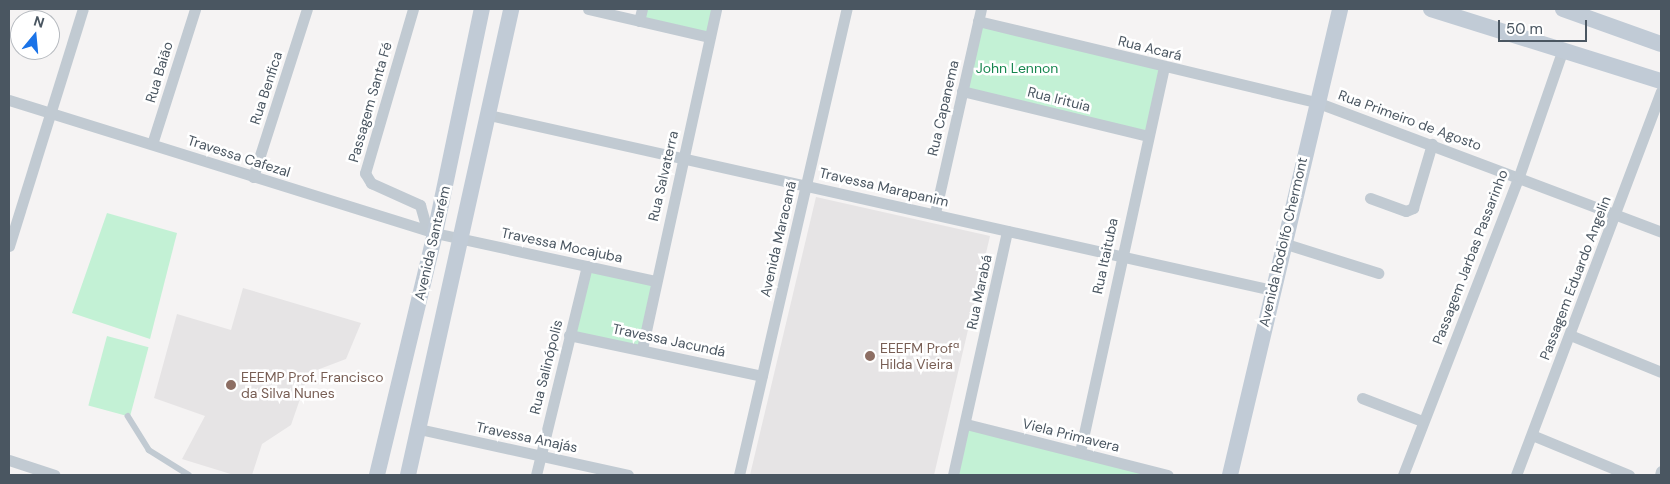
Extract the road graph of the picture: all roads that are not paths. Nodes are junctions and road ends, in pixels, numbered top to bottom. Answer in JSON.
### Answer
{"nodes":[{"id":1,"x":83,"y":9,"type":"edge"},
{"id":2,"x":195,"y":9,"type":"edge"},
{"id":3,"x":306,"y":9,"type":"edge"},
{"id":4,"x":413,"y":9,"type":"edge"},
{"id":5,"x":482,"y":9,"type":"edge"},
{"id":6,"x":511,"y":9,"type":"edge"},
{"id":7,"x":588,"y":9,"type":"edge"},
{"id":8,"x":642,"y":9,"type":"edge"},
{"id":9,"x":716,"y":9,"type":"edge"},
{"id":10,"x":847,"y":9,"type":"edge"},
{"id":11,"x":981,"y":9,"type":"edge"},
{"id":12,"x":1340,"y":9,"type":"edge"},
{"id":13,"x":1431,"y":9,"type":"edge"},
{"id":14,"x":1563,"y":9,"type":"edge"},
{"id":15,"x":639,"y":21,"type":"junction"},
{"id":16,"x":978,"y":21,"type":"junction"},
{"id":17,"x":709,"y":37,"type":"junction"},
{"id":18,"x":1661,"y":44,"type":"edge"},
{"id":19,"x":1564,"y":49,"type":"junction"},
{"id":20,"x":1164,"y":68,"type":"junction"},
{"id":21,"x":1661,"y":81,"type":"edge"},
{"id":22,"x":962,"y":91,"type":"junction"},
{"id":23,"x":1661,"y":91,"type":"edge"},
{"id":24,"x":9,"y":100,"type":"edge"},
{"id":25,"x":1316,"y":102,"type":"junction"},
{"id":26,"x":50,"y":112,"type":"junction"},
{"id":27,"x":490,"y":115,"type":"junction"},
{"id":28,"x":1148,"y":136,"type":"junction"},
{"id":29,"x":152,"y":144,"type":"junction"},
{"id":30,"x":1432,"y":144,"type":"junction"},
{"id":31,"x":683,"y":157,"type":"junction"},
{"id":32,"x":1518,"y":176,"type":"junction"},
{"id":33,"x":253,"y":177,"type":"junction"},
{"id":34,"x":806,"y":185,"type":"junction"},
{"id":35,"x":1370,"y":198,"type":"dead end"},
{"id":36,"x":935,"y":213,"type":"junction"},
{"id":37,"x":1616,"y":214,"type":"junction"},
{"id":38,"x":431,"y":231,"type":"junction"},
{"id":39,"x":1007,"y":231,"type":"junction"},
{"id":40,"x":1661,"y":232,"type":"edge"},
{"id":41,"x":462,"y":238,"type":"junction"},
{"id":42,"x":10,"y":239,"type":"edge"},
{"id":43,"x":1283,"y":243,"type":"junction"},
{"id":44,"x":1120,"y":257,"type":"junction"},
{"id":45,"x":586,"y":266,"type":"junction"},
{"id":46,"x":1378,"y":273,"type":"dead end"},
{"id":47,"x":655,"y":281,"type":"junction"},
{"id":48,"x":1272,"y":290,"type":"junction"},
{"id":49,"x":569,"y":335,"type":"junction"},
{"id":50,"x":1570,"y":335,"type":"junction"},
{"id":51,"x":642,"y":349,"type":"junction"},
{"id":52,"x":1661,"y":372,"type":"edge"},
{"id":53,"x":762,"y":376,"type":"junction"},
{"id":54,"x":1362,"y":398,"type":"dead end"},
{"id":55,"x":128,"y":416,"type":"dead end"},
{"id":56,"x":1422,"y":421,"type":"junction"},
{"id":57,"x":966,"y":424,"type":"junction"},
{"id":58,"x":419,"y":429,"type":"junction"},
{"id":59,"x":1532,"y":435,"type":"junction"},
{"id":60,"x":1080,"y":452,"type":"junction"},
{"id":61,"x":541,"y":454,"type":"junction"},
{"id":62,"x":9,"y":460,"type":"edge"},
{"id":63,"x":1661,"y":471,"type":"edge"},
{"id":64,"x":55,"y":475,"type":"edge"},
{"id":65,"x":189,"y":475,"type":"edge"},
{"id":66,"x":377,"y":475,"type":"edge"},
{"id":67,"x":408,"y":475,"type":"edge"},
{"id":68,"x":536,"y":475,"type":"edge"},
{"id":69,"x":628,"y":475,"type":"edge"},
{"id":70,"x":740,"y":475,"type":"edge"},
{"id":71,"x":953,"y":475,"type":"edge"},
{"id":72,"x":1168,"y":475,"type":"edge"},
{"id":73,"x":1230,"y":475,"type":"edge"},
{"id":74,"x":1402,"y":475,"type":"edge"},
{"id":75,"x":1516,"y":475,"type":"edge"},
{"id":76,"x":1630,"y":475,"type":"edge"},
{"id":77,"x":1660,"y":475,"type":"edge"}],
"edges":[{"from":1,"to":26,"type":"street"},
{"from":2,"to":29,"type":"street","name":"Rua Baião"},
{"from":3,"to":33,"type":"street","name":"Rua Benfica"},
{"from":4,"to":38,"type":"street","name":"Passagem Santa Fé"},
{"from":5,"to":38,"type":"street","name":"Avenida Santarém"},
{"from":6,"to":27,"type":"street","name":"Avenida Santarém"},
{"from":7,"to":15,"type":"street"},
{"from":8,"to":15,"type":"street"},
{"from":9,"to":17,"type":"street","name":"Rua Salvaterra"},
{"from":10,"to":34,"type":"street","name":"Avenida Maracanã"},
{"from":11,"to":16,"type":"street","name":"Rua Capanema"},
{"from":12,"to":25,"type":"street","name":"Avenida Rodolfo Chermont"},
{"from":13,"to":19,"type":"street"},
{"from":14,"to":18,"type":"street"},
{"from":15,"to":17,"type":"street"},
{"from":16,"to":20,"type":"street","name":"Rua Acará"},
{"from":16,"to":22,"type":"street","name":"Rua Capanema"},
{"from":17,"to":31,"type":"street","name":"Rua Salvaterra"},
{"from":19,"to":21,"type":"street"},
{"from":19,"to":32,"type":"street","name":"Passagem Jarbas Passarinho"},
{"from":20,"to":25,"type":"street","name":"Rua Acará"},
{"from":20,"to":28,"type":"street","name":"Rua Itaituba"},
{"from":22,"to":28,"type":"street","name":"Rua Irituia"},
{"from":22,"to":36,"type":"street","name":"Rua Capanema"},
{"from":23,"to":37,"type":"street","name":"Passagem Eduardo Angelin"},
{"from":24,"to":26,"type":"street","name":"Travessa Cafezal"},
{"from":25,"to":30,"type":"street","name":"Rua Primeiro de Agosto"},
{"from":25,"to":43,"type":"street","name":"Avenida Rodolfo Chermont"},
{"from":26,"to":29,"type":"street","name":"Travessa Cafezal"},
{"from":26,"to":42,"type":"street"},
{"from":27,"to":31,"type":"street","name":"Travessa Marapanim"},
{"from":27,"to":41,"type":"street","name":"Avenida Santarém"},
{"from":28,"to":44,"type":"street","name":"Rua Itaituba"},
{"from":29,"to":33,"type":"street","name":"Travessa Cafezal"},
{"from":30,"to":32,"type":"street","name":"Rua Primeiro de Agosto"},
{"from":30,"to":35,"type":"street"},
{"from":31,"to":34,"type":"street","name":"Travessa Marapanim"},
{"from":31,"to":47,"type":"street","name":"Rua Salvaterra"},
{"from":32,"to":37,"type":"street","name":"Rua Primeiro de Agosto"},
{"from":32,"to":56,"type":"street","name":"Passagem Jarbas Passarinho"},
{"from":33,"to":38,"type":"street","name":"Travessa Cafezal"},
{"from":34,"to":36,"type":"street","name":"Travessa Marapanim"},
{"from":34,"to":53,"type":"street","name":"Avenida Maracanã"},
{"from":36,"to":39,"type":"street","name":"Travessa Marapanim"},
{"from":37,"to":40,"type":"street","name":"Rua Primeiro de Agosto"},
{"from":37,"to":50,"type":"street","name":"Passagem Eduardo Angelin"},
{"from":38,"to":41,"type":"street","name":"Travessa Cafezal"},
{"from":38,"to":66,"type":"street","name":"Avenida Santarém"},
{"from":39,"to":44,"type":"street","name":"Travessa Marapanim"},
{"from":39,"to":57,"type":"street","name":"Rua Marabá"},
{"from":41,"to":45,"type":"street","name":"Travessa Mocajuba"},
{"from":41,"to":58,"type":"street","name":"Avenida Santarém"},
{"from":43,"to":46,"type":"street"},
{"from":43,"to":48,"type":"street","name":"Avenida Rodolfo Chermont"},
{"from":44,"to":48,"type":"street","name":"Travessa Marapanim"},
{"from":44,"to":60,"type":"street","name":"Rua Itaituba"},
{"from":45,"to":47,"type":"street","name":"Travessa Mocajuba"},
{"from":45,"to":49,"type":"street","name":"Rua Salinópolis"},
{"from":47,"to":51,"type":"street","name":"Rua Salvaterra"},
{"from":48,"to":73,"type":"street","name":"Avenida Rodolfo Chermont"},
{"from":49,"to":51,"type":"street","name":"Travessa Jacundá"},
{"from":49,"to":61,"type":"street","name":"Rua Salinópolis"},
{"from":50,"to":52,"type":"street"},
{"from":50,"to":59,"type":"street","name":"Passagem Eduardo Angelin"},
{"from":51,"to":53,"type":"street","name":"Travessa Jacundá"},
{"from":53,"to":70,"type":"street","name":"Avenida Maracanã"},
{"from":54,"to":56,"type":"street"},
{"from":55,"to":65,"type":"lane"},
{"from":56,"to":74,"type":"street","name":"Passagem Jarbas Passarinho"},
{"from":57,"to":60,"type":"street","name":"Viela Primavera"},
{"from":57,"to":71,"type":"street","name":"Rua Marabá"},
{"from":58,"to":61,"type":"street","name":"Travessa Anajás"},
{"from":58,"to":67,"type":"street","name":"Avenida Santarém"},
{"from":59,"to":75,"type":"street","name":"Passagem Eduardo Angelin"},
{"from":59,"to":76,"type":"street"},
{"from":60,"to":72,"type":"street","name":"Viela Primavera"},
{"from":61,"to":68,"type":"street","name":"Rua Salinópolis"},
{"from":61,"to":69,"type":"street","name":"Travessa Anajás"},
{"from":62,"to":64,"type":"street"},
{"from":63,"to":77,"type":"street"}]}
